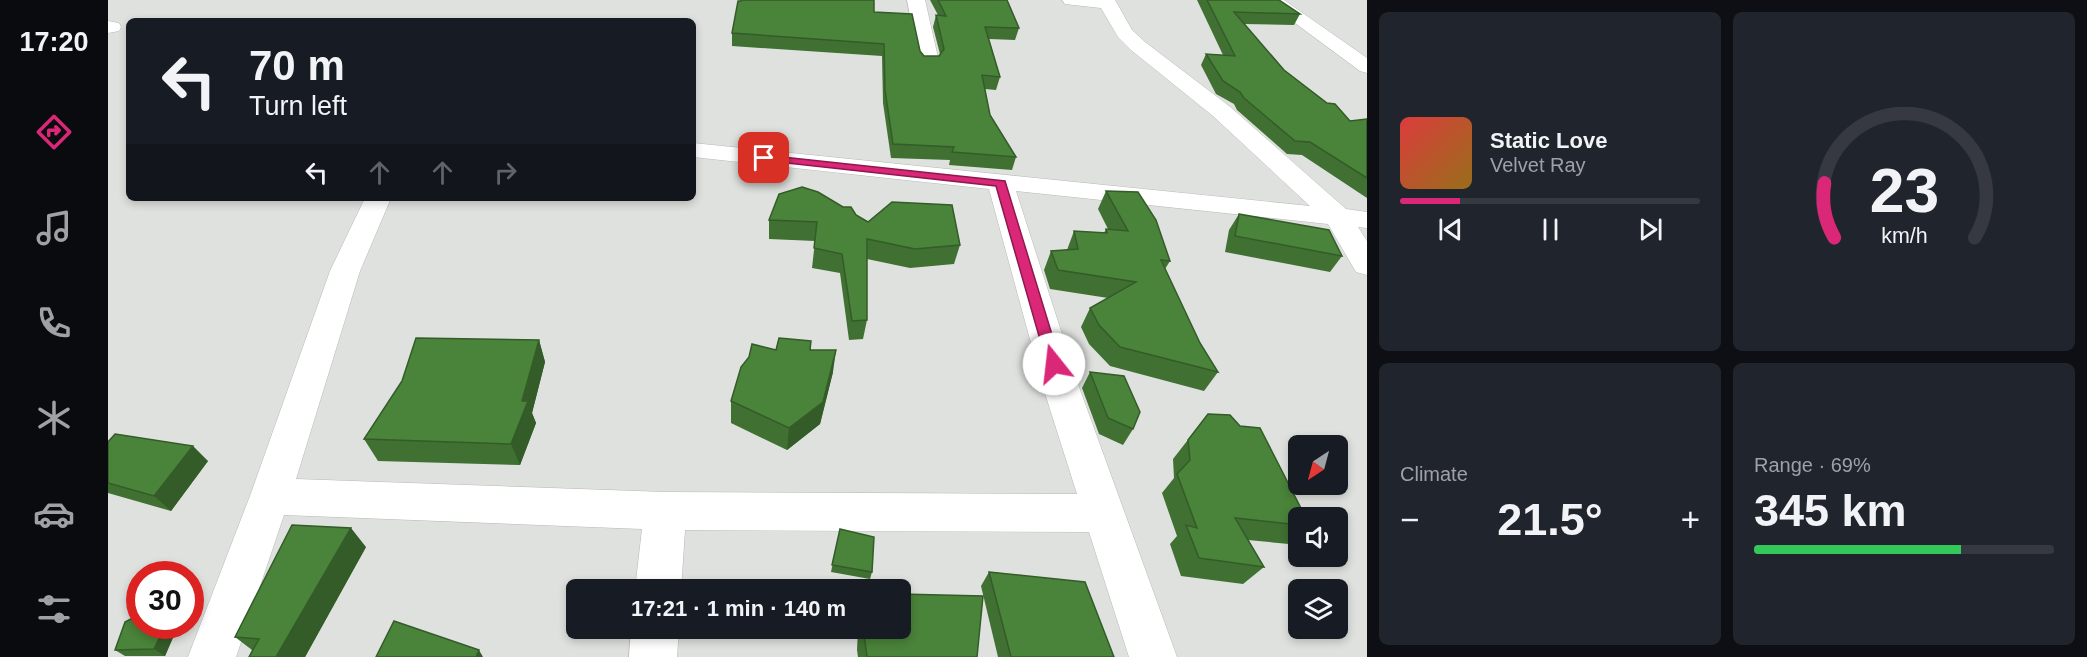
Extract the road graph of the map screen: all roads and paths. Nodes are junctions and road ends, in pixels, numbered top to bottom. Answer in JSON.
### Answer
{"nodes":[{"id":1,"x":916,"y":0,"type":"edge"},
{"id":2,"x":1071,"y":0,"type":"edge"},
{"id":3,"x":1273,"y":0,"type":"edge"},
{"id":4,"x":1107,"y":1,"type":"edge"},
{"id":5,"x":929,"y":62,"type":"edge"},
{"id":6,"x":1367,"y":67,"type":"edge"},
{"id":7,"x":696,"y":150,"type":"edge"},
{"id":8,"x":1001,"y":184,"type":"junction"},
{"id":9,"x":377,"y":201,"type":"edge"},
{"id":10,"x":1338,"y":217,"type":"junction"},
{"id":11,"x":1367,"y":220,"type":"edge"},
{"id":12,"x":1367,"y":265,"type":"edge"},
{"id":13,"x":270,"y":496,"type":"junction"},
{"id":14,"x":665,"y":511,"type":"junction"},
{"id":15,"x":1104,"y":513,"type":"junction"},
{"id":16,"x":659,"y":579,"type":"edge"},
{"id":17,"x":654,"y":639,"type":"edge"},
{"id":18,"x":212,"y":657,"type":"edge"},
{"id":19,"x":653,"y":657,"type":"edge"},
{"id":20,"x":1153,"y":657,"type":"edge"}],
"edges":[{"from":1,"to":5,"type":"street"},
{"from":2,"to":4,"type":"street"},
{"from":3,"to":6,"type":"street"},
{"from":4,"to":10,"type":"street"},
{"from":7,"to":8,"type":"street"},
{"from":8,"to":10,"type":"street"},
{"from":8,"to":15,"type":"street"},
{"from":9,"to":13,"type":"street"},
{"from":10,"to":11,"type":"street"},
{"from":10,"to":12,"type":"street"},
{"from":13,"to":14,"type":"street"},
{"from":13,"to":18,"type":"street"},
{"from":14,"to":15,"type":"street"},
{"from":14,"to":16,"type":"street"},
{"from":15,"to":20,"type":"street"},
{"from":17,"to":19,"type":"street"}]}
